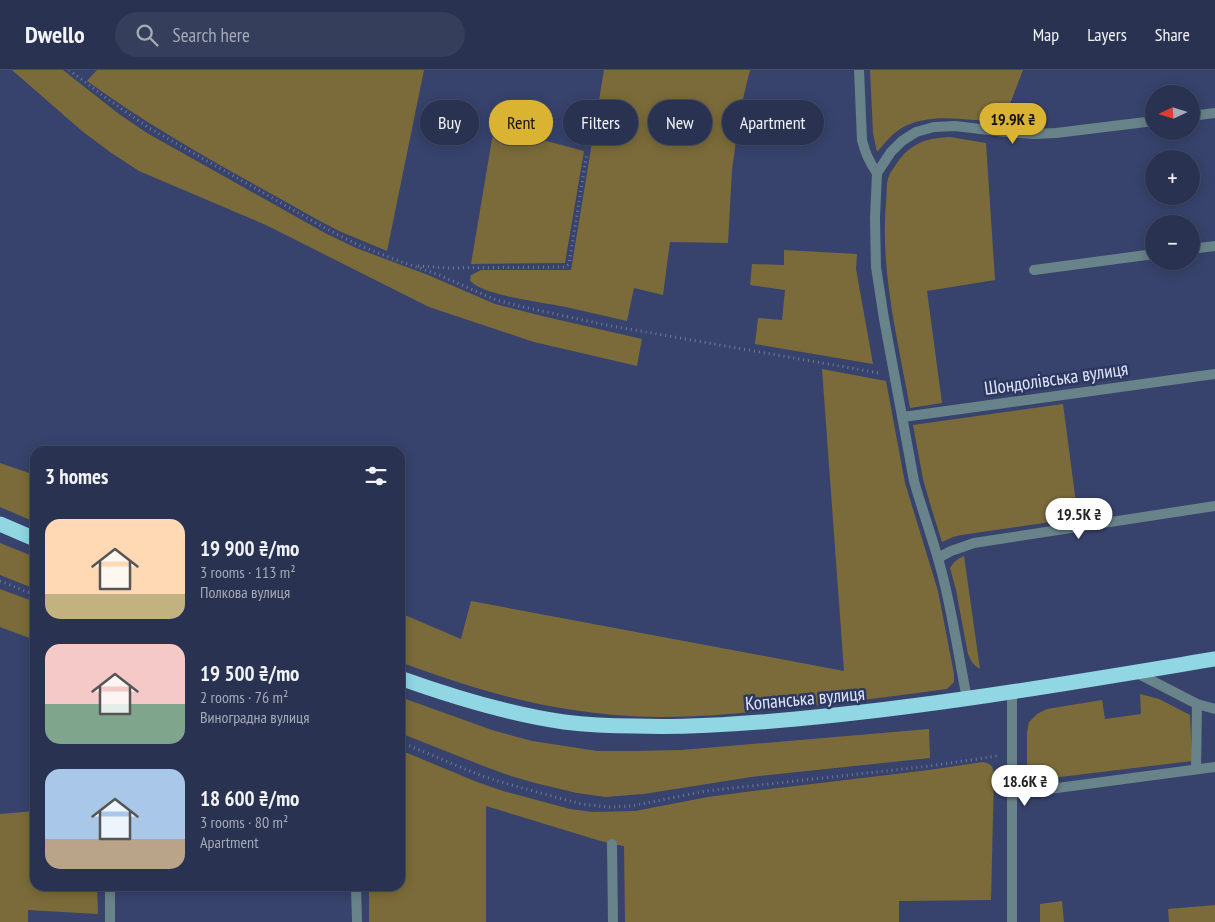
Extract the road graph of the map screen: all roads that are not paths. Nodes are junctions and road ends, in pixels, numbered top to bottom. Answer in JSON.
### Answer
{"nodes":[{"id":1,"x":858,"y":70,"type":"edge"},
{"id":2,"x":1215,"y":113,"type":"edge"},
{"id":3,"x":1200,"y":115,"type":"edge"},
{"id":4,"x":1145,"y":122,"type":"edge"},
{"id":5,"x":877,"y":173,"type":"junction"},
{"id":6,"x":1215,"y":246,"type":"edge"},
{"id":7,"x":1200,"y":248,"type":"edge"},
{"id":8,"x":1145,"y":255,"type":"edge"},
{"id":9,"x":1034,"y":270,"type":"dead end"},
{"id":10,"x":1215,"y":374,"type":"edge"},
{"id":11,"x":903,"y":417,"type":"junction"},
{"id":12,"x":1215,"y":506,"type":"edge"},
{"id":13,"x":0,"y":524,"type":"edge"},
{"id":14,"x":30,"y":537,"type":"edge"},
{"id":15,"x":938,"y":558,"type":"junction"},
{"id":16,"x":1215,"y":659,"type":"edge"},
{"id":17,"x":1135,"y":672,"type":"junction"},
{"id":18,"x":405,"y":680,"type":"edge"},
{"id":19,"x":1012,"y":692,"type":"junction"},
{"id":20,"x":967,"y":699,"type":"junction"},
{"id":21,"x":1197,"y":704,"type":"junction"},
{"id":22,"x":1215,"y":709,"type":"edge"},
{"id":23,"x":1215,"y":767,"type":"edge"},
{"id":24,"x":1196,"y":769,"type":"junction"},
{"id":25,"x":1012,"y":794,"type":"junction"},
{"id":26,"x":612,"y":844,"type":"dead end"},
{"id":27,"x":110,"y":891,"type":"edge"},
{"id":28,"x":356,"y":891,"type":"edge"},
{"id":29,"x":110,"y":922,"type":"edge"},
{"id":30,"x":357,"y":922,"type":"edge"},
{"id":31,"x":613,"y":922,"type":"edge"},
{"id":32,"x":1012,"y":922,"type":"edge"}],
"edges":[{"from":1,"to":5,"type":"street"},
{"from":2,"to":3,"type":"street"},
{"from":4,"to":5,"type":"street"},
{"from":5,"to":11,"type":"street"},
{"from":6,"to":7,"type":"street"},
{"from":8,"to":9,"type":"street"},
{"from":10,"to":11,"type":"street","name":"Шондолівська вулиця"},
{"from":11,"to":15,"type":"street"},
{"from":12,"to":15,"type":"street"},
{"from":13,"to":14,"type":"highway"},
{"from":15,"to":20,"type":"street"},
{"from":16,"to":17,"type":"highway","name":"Копанська вулиця"},
{"from":17,"to":19,"type":"highway","name":"Копанська вулиця"},
{"from":17,"to":21,"type":"street"},
{"from":18,"to":20,"type":"highway","name":"Копанська вулиця"},
{"from":19,"to":20,"type":"highway","name":"Копанська вулиця"},
{"from":19,"to":25,"type":"street"},
{"from":21,"to":22,"type":"street"},
{"from":21,"to":24,"type":"street"},
{"from":23,"to":24,"type":"street"},
{"from":24,"to":25,"type":"street"},
{"from":25,"to":32,"type":"street"},
{"from":26,"to":31,"type":"street"},
{"from":27,"to":29,"type":"street"},
{"from":28,"to":30,"type":"street"}]}
